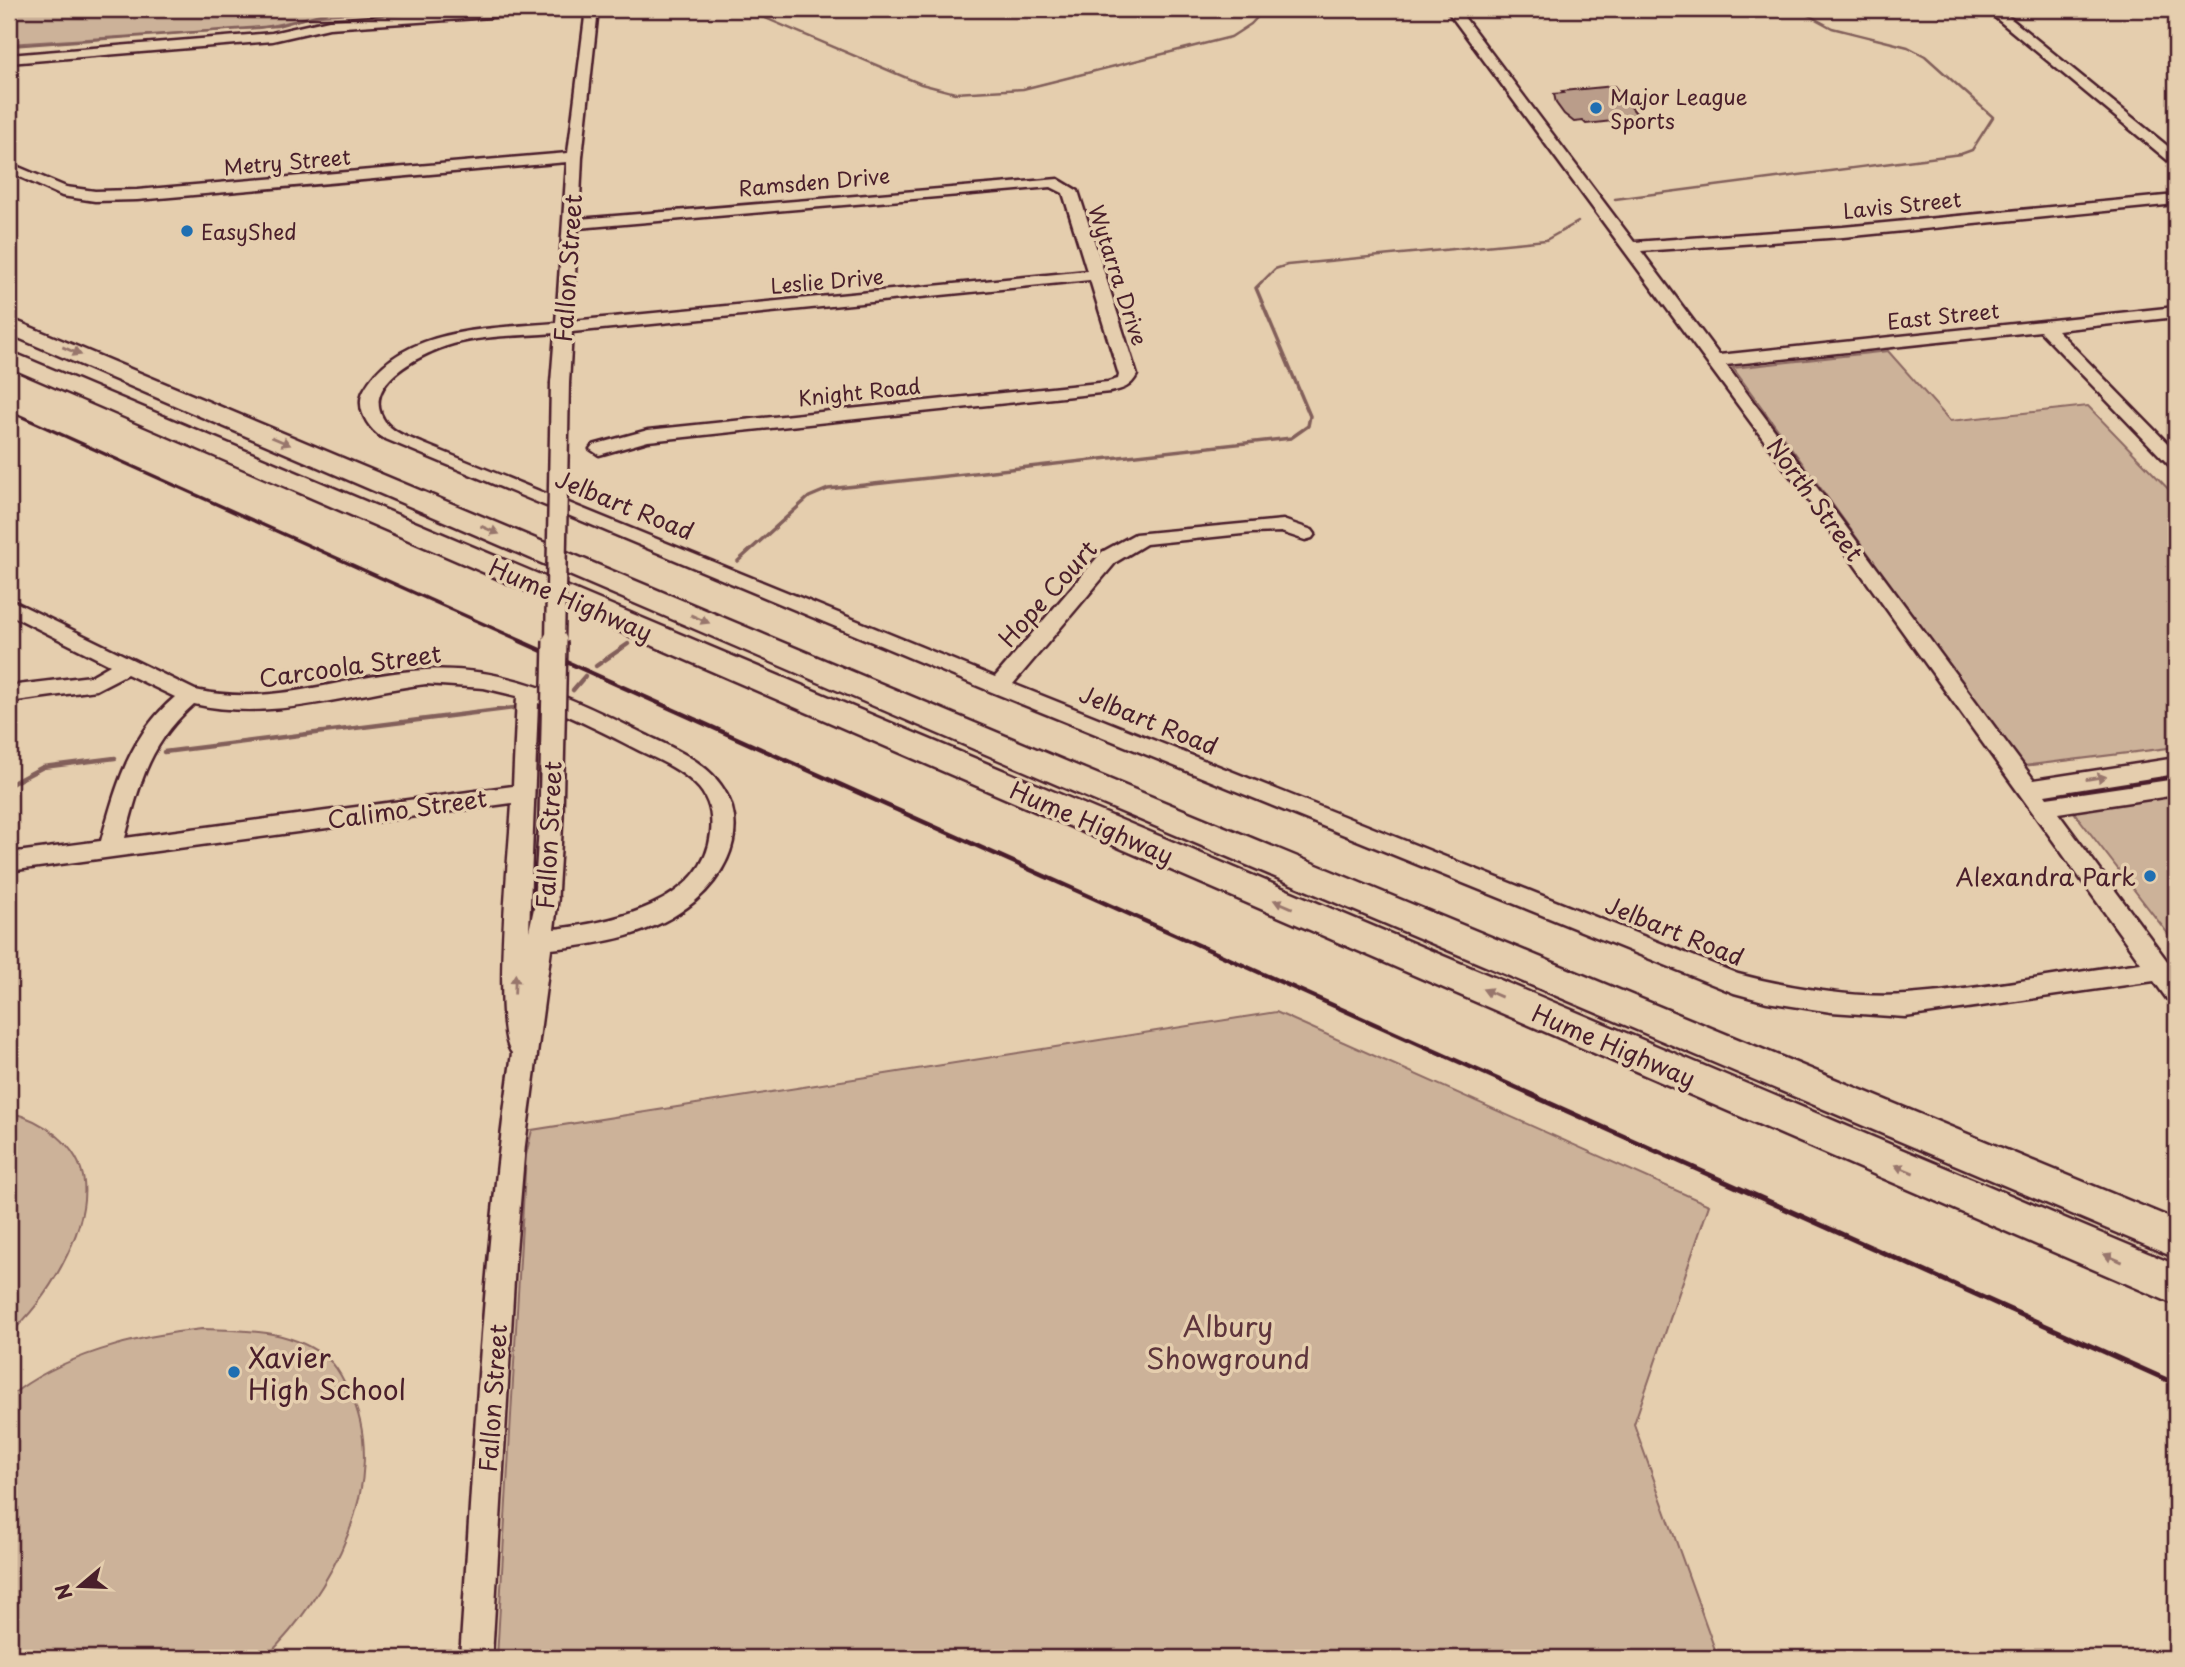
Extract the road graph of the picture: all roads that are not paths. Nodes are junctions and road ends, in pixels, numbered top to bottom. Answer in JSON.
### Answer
{"nodes":[{"id":1,"x":551,"y":9,"type":"edge"},
{"id":2,"x":592,"y":9,"type":"edge"},
{"id":3,"x":1452,"y":9,"type":"edge"},
{"id":4,"x":1991,"y":9,"type":"edge"},
{"id":5,"x":9,"y":59,"type":"edge"},
{"id":6,"x":575,"y":157,"type":"junction"},
{"id":7,"x":2176,"y":160,"type":"edge"},
{"id":8,"x":9,"y":167,"type":"edge"},
{"id":9,"x":1061,"y":184,"type":"joint"},
{"id":10,"x":2176,"y":198,"type":"edge"},
{"id":11,"x":570,"y":224,"type":"junction"},
{"id":12,"x":1630,"y":247,"type":"junction"},
{"id":13,"x":1096,"y":275,"type":"junction"},
{"id":14,"x":2176,"y":312,"type":"edge"},
{"id":15,"x":9,"y":325,"type":"edge"},
{"id":16,"x":563,"y":326,"type":"junction"},
{"id":17,"x":2045,"y":327,"type":"junction"},
{"id":18,"x":9,"y":358,"type":"edge"},
{"id":19,"x":1714,"y":361,"type":"junction"},
{"id":20,"x":1125,"y":382,"type":"joint"},
{"id":21,"x":560,"y":383,"type":"joint"},
{"id":22,"x":599,"y":450,"type":"dead end"},
{"id":23,"x":2176,"y":462,"type":"edge"},
{"id":24,"x":1305,"y":534,"type":"dead end"},
{"id":25,"x":9,"y":606,"type":"edge"},
{"id":26,"x":125,"y":665,"type":"junction"},
{"id":27,"x":999,"y":687,"type":"junction"},
{"id":28,"x":528,"y":690,"type":"junction"},
{"id":29,"x":9,"y":694,"type":"edge"},
{"id":30,"x":190,"y":696,"type":"junction"},
{"id":31,"x":2176,"y":766,"type":"edge"},
{"id":32,"x":2176,"y":787,"type":"edge"},
{"id":33,"x":523,"y":793,"type":"junction"},
{"id":34,"x":2035,"y":798,"type":"junction"},
{"id":35,"x":110,"y":849,"type":"junction"},
{"id":36,"x":9,"y":862,"type":"edge"},
{"id":37,"x":542,"y":940,"type":"junction"},
{"id":38,"x":2160,"y":970,"type":"junction"},
{"id":39,"x":2176,"y":992,"type":"edge"},
{"id":40,"x":1703,"y":1041,"type":"junction"},
{"id":41,"x":523,"y":1076,"type":"junction"},
{"id":42,"x":1695,"y":1080,"type":"junction"},
{"id":43,"x":2176,"y":1239,"type":"edge"},
{"id":44,"x":2176,"y":1285,"type":"edge"},
{"id":45,"x":476,"y":1658,"type":"edge"}],
"edges":[{"from":1,"to":5,"type":"street"},
{"from":2,"to":6,"type":"street","name":"Fallon Street"},
{"from":3,"to":12,"type":"street","name":"North Street"},
{"from":4,"to":7,"type":"street"},
{"from":6,"to":8,"type":"street","name":"Metry Street"},
{"from":6,"to":11,"type":"street","name":"Fallon Street"},
{"from":9,"to":11,"type":"street","name":"Ramsden Drive"},
{"from":9,"to":13,"type":"street","name":"Wytarra Drive"},
{"from":10,"to":12,"type":"street","name":"Lavis Street"},
{"from":11,"to":16,"type":"street","name":"Fallon Street"},
{"from":12,"to":19,"type":"street","name":"North Street"},
{"from":13,"to":16,"type":"street","name":"Leslie Drive"},
{"from":13,"to":20,"type":"street","name":"Wytarra Drive"},
{"from":14,"to":17,"type":"street","name":"East Street"},
{"from":15,"to":40,"type":"highway","name":"Hume Highway","one_way":true},
{"from":16,"to":21,"type":"street","name":"Fallon Street"},
{"from":16,"to":27,"type":"street","name":"Jelbart Road"},
{"from":17,"to":19,"type":"street","name":"East Street"},
{"from":17,"to":23,"type":"street"},
{"from":42,"to":18,"type":"highway","name":"Hume Highway","one_way":true},
{"from":19,"to":34,"type":"street","name":"North Street"},
{"from":20,"to":22,"type":"street","name":"Knight Road"},
{"from":21,"to":37,"type":"street","name":"Fallon Street","bridge":true},
{"from":24,"to":27,"type":"street","name":"Hope Court"},
{"from":25,"to":26,"type":"street","name":"Carcoola Street"},
{"from":26,"to":29,"type":"street"},
{"from":26,"to":30,"type":"street","name":"Carcoola Street"},
{"from":27,"to":38,"type":"street","name":"Jelbart Road"},
{"from":28,"to":30,"type":"street","name":"Carcoola Street"},
{"from":28,"to":33,"type":"street"},
{"from":28,"to":37,"type":"street","name":"Carcoola Street"},
{"from":30,"to":35,"type":"street"},
{"from":34,"to":31,"type":"street","one_way":true},
{"from":32,"to":34,"type":"street"},
{"from":33,"to":35,"type":"street","name":"Calimo Street"},
{"from":41,"to":33,"type":"street","name":"Calimo Street","one_way":true},
{"from":34,"to":38,"type":"street","name":"North Street"},
{"from":35,"to":36,"type":"street","name":"Calimo Street"},
{"from":37,"to":41,"type":"street","name":"Fallon Street"},
{"from":38,"to":39,"type":"street","name":"North Street"},
{"from":40,"to":42,"type":"street"},
{"from":40,"to":43,"type":"highway","name":"Hume Highway"},
{"from":41,"to":45,"type":"street","name":"Fallon Street"},
{"from":44,"to":42,"type":"highway","name":"Hume Highway","one_way":true}]}
